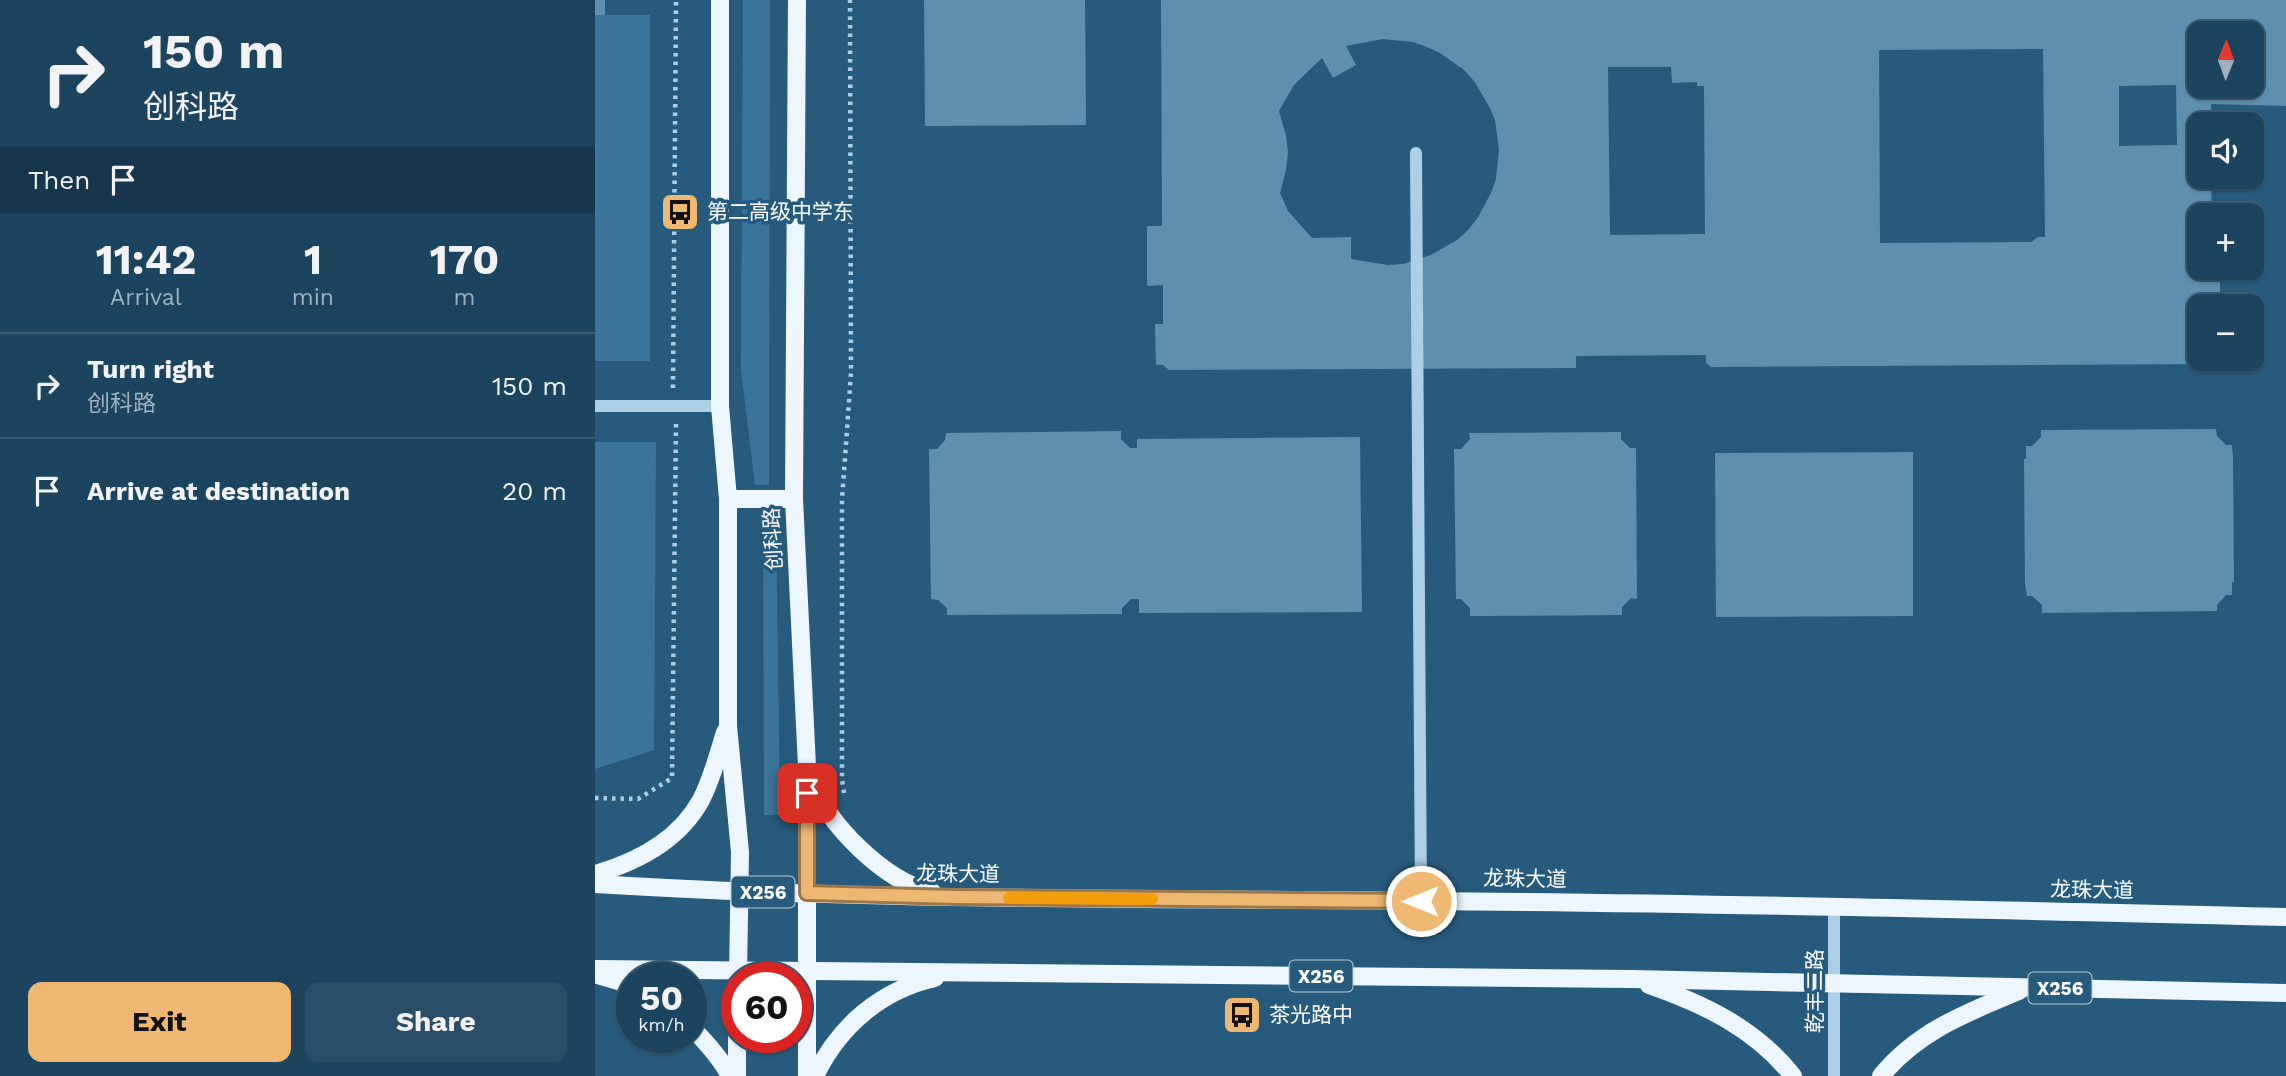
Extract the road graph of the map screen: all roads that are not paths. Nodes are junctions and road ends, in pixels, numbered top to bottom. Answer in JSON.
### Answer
{"nodes":[{"id":1,"x":720,"y":0,"type":"edge"},
{"id":2,"x":797,"y":0,"type":"edge"},
{"id":3,"x":1416,"y":152,"type":"dead end"},
{"id":4,"x":595,"y":406,"type":"edge"},
{"id":5,"x":720,"y":406,"type":"junction"},
{"id":6,"x":728,"y":499,"type":"junction"},
{"id":7,"x":794,"y":499,"type":"junction"},
{"id":8,"x":728,"y":726,"type":"junction"},
{"id":9,"x":807,"y":766,"type":"junction"},
{"id":10,"x":595,"y":874,"type":"edge"},
{"id":11,"x":595,"y":884,"type":"edge"},
{"id":12,"x":739,"y":891,"type":"junction"},
{"id":13,"x":807,"y":893,"type":"junction"},
{"id":14,"x":956,"y":897,"type":"junction"},
{"id":15,"x":1421,"y":901,"type":"junction"},
{"id":16,"x":1834,"y":906,"type":"junction"},
{"id":17,"x":2286,"y":917,"type":"edge"},
{"id":18,"x":738,"y":962,"type":"edge"},
{"id":19,"x":807,"y":962,"type":"edge"},
{"id":20,"x":812,"y":971,"type":"edge"},
{"id":21,"x":961,"y":971,"type":"junction"},
{"id":22,"x":595,"y":972,"type":"edge"},
{"id":23,"x":721,"y":974,"type":"edge"},
{"id":24,"x":616,"y":979,"type":"edge"},
{"id":25,"x":1632,"y":979,"type":"junction"},
{"id":26,"x":1834,"y":984,"type":"junction"},
{"id":27,"x":2027,"y":988,"type":"junction"},
{"id":28,"x":2286,"y":992,"type":"edge"},
{"id":29,"x":707,"y":1044,"type":"edge"},
{"id":30,"x":737,"y":1053,"type":"edge"},
{"id":31,"x":807,"y":1053,"type":"edge"},
{"id":32,"x":730,"y":1076,"type":"edge"},
{"id":33,"x":737,"y":1076,"type":"edge"},
{"id":34,"x":807,"y":1076,"type":"edge"},
{"id":35,"x":815,"y":1076,"type":"edge"},
{"id":36,"x":1793,"y":1076,"type":"edge"},
{"id":37,"x":1834,"y":1076,"type":"edge"},
{"id":38,"x":1881,"y":1076,"type":"edge"}],
"edges":[{"from":1,"to":5,"type":"main road","name":"创科路"},
{"from":2,"to":7,"type":"main road","name":"创科路"},
{"from":3,"to":15,"type":"street"},
{"from":4,"to":5,"type":"street"},
{"from":5,"to":6,"type":"main road","name":"创科路"},
{"from":6,"to":7,"type":"main road"},
{"from":6,"to":8,"type":"main road","name":"创科路"},
{"from":7,"to":9,"type":"main road","name":"创科路"},
{"from":8,"to":10,"type":"main road"},
{"from":8,"to":12,"type":"main road","name":"创科路"},
{"from":9,"to":13,"type":"main road","name":"创科路"},
{"from":9,"to":14,"type":"main road"},
{"from":11,"to":12,"type":"main road","name":"龙珠大道","number":"X256"},
{"from":12,"to":13,"type":"main road","name":"龙珠大道","number":"X256"},
{"from":12,"to":18,"type":"main road","name":"创科路"},
{"from":13,"to":14,"type":"main road","name":"龙珠大道","number":"X256"},
{"from":13,"to":19,"type":"main road","name":"创科路"},
{"from":14,"to":15,"type":"main road","name":"龙珠大道","number":"X256"},
{"from":15,"to":16,"type":"main road","name":"龙珠大道","number":"X256"},
{"from":16,"to":17,"type":"main road","name":"龙珠大道","number":"X256"},
{"from":16,"to":26,"type":"street","name":"乾丰二路"},
{"from":20,"to":21,"type":"main road","number":"X256"},
{"from":21,"to":25,"type":"main road","number":"X256"},
{"from":21,"to":35,"type":"main road"},
{"from":22,"to":23,"type":"main road","number":"X256"},
{"from":22,"to":24,"type":"main road"},
{"from":25,"to":26,"type":"main road","number":"X256"},
{"from":25,"to":36,"type":"main road"},
{"from":26,"to":27,"type":"main road","number":"X256"},
{"from":26,"to":37,"type":"street","name":"乾丰二路"},
{"from":27,"to":28,"type":"main road","number":"X256"},
{"from":27,"to":38,"type":"main road"},
{"from":29,"to":32,"type":"main road"},
{"from":30,"to":33,"type":"main road"},
{"from":31,"to":34,"type":"main road","name":"创科路"}]}
